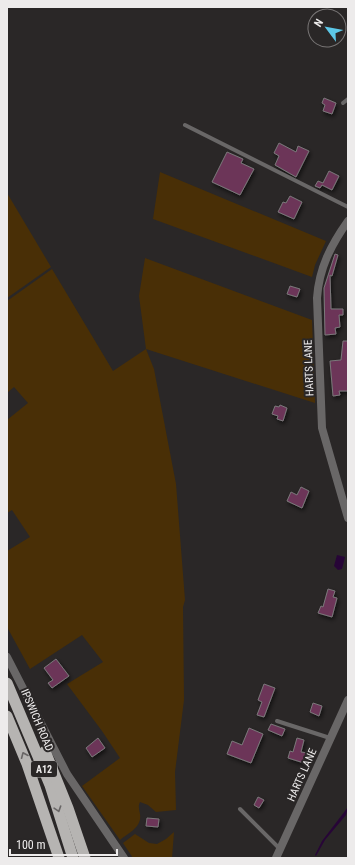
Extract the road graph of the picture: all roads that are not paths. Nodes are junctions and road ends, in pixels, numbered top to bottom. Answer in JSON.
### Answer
{"nodes":[{"id":1,"x":348,"y":99,"type":"edge"},
{"id":2,"x":343,"y":104,"type":"dead end"},
{"id":3,"x":185,"y":125,"type":"dead end"},
{"id":4,"x":348,"y":207,"type":"edge"},
{"id":5,"x":348,"y":221,"type":"edge"},
{"id":6,"x":348,"y":518,"type":"edge"},
{"id":7,"x":7,"y":657,"type":"edge"},
{"id":8,"x":7,"y":683,"type":"edge"},
{"id":9,"x":348,"y":700,"type":"edge"},
{"id":10,"x":16,"y":701,"type":"junction"},
{"id":11,"x":7,"y":716,"type":"edge"},
{"id":12,"x":277,"y":721,"type":"dead end"},
{"id":13,"x":330,"y":738,"type":"junction"},
{"id":14,"x":240,"y":809,"type":"dead end"},
{"id":15,"x":280,"y":849,"type":"junction"},
{"id":16,"x":59,"y":858,"type":"edge"},
{"id":17,"x":73,"y":858,"type":"edge"},
{"id":18,"x":85,"y":858,"type":"edge"},
{"id":19,"x":124,"y":858,"type":"edge"},
{"id":20,"x":276,"y":858,"type":"edge"}],
"edges":[{"from":1,"to":2,"type":"lane"},
{"from":3,"to":4,"type":"lane"},
{"from":5,"to":6,"type":"street","name":"HARTS LANE"},
{"from":7,"to":19,"type":"street"},
{"from":8,"to":10,"type":"highway","name":"IPSWICH ROAD","number":"A12"},
{"from":9,"to":13,"type":"street","name":"HARTS LANE"},
{"from":10,"to":17,"type":"highway","name":"IPSWICH ROAD","number":"A12","one_way":true},
{"from":10,"to":18,"type":"highway","number":"A12"},
{"from":16,"to":11,"type":"highway","number":"A12","one_way":true},
{"from":12,"to":13,"type":"lane"},
{"from":13,"to":15,"type":"street","name":"HARTS LANE"},
{"from":14,"to":15,"type":"lane"},
{"from":15,"to":20,"type":"street","name":"HARTS LANE"}]}
